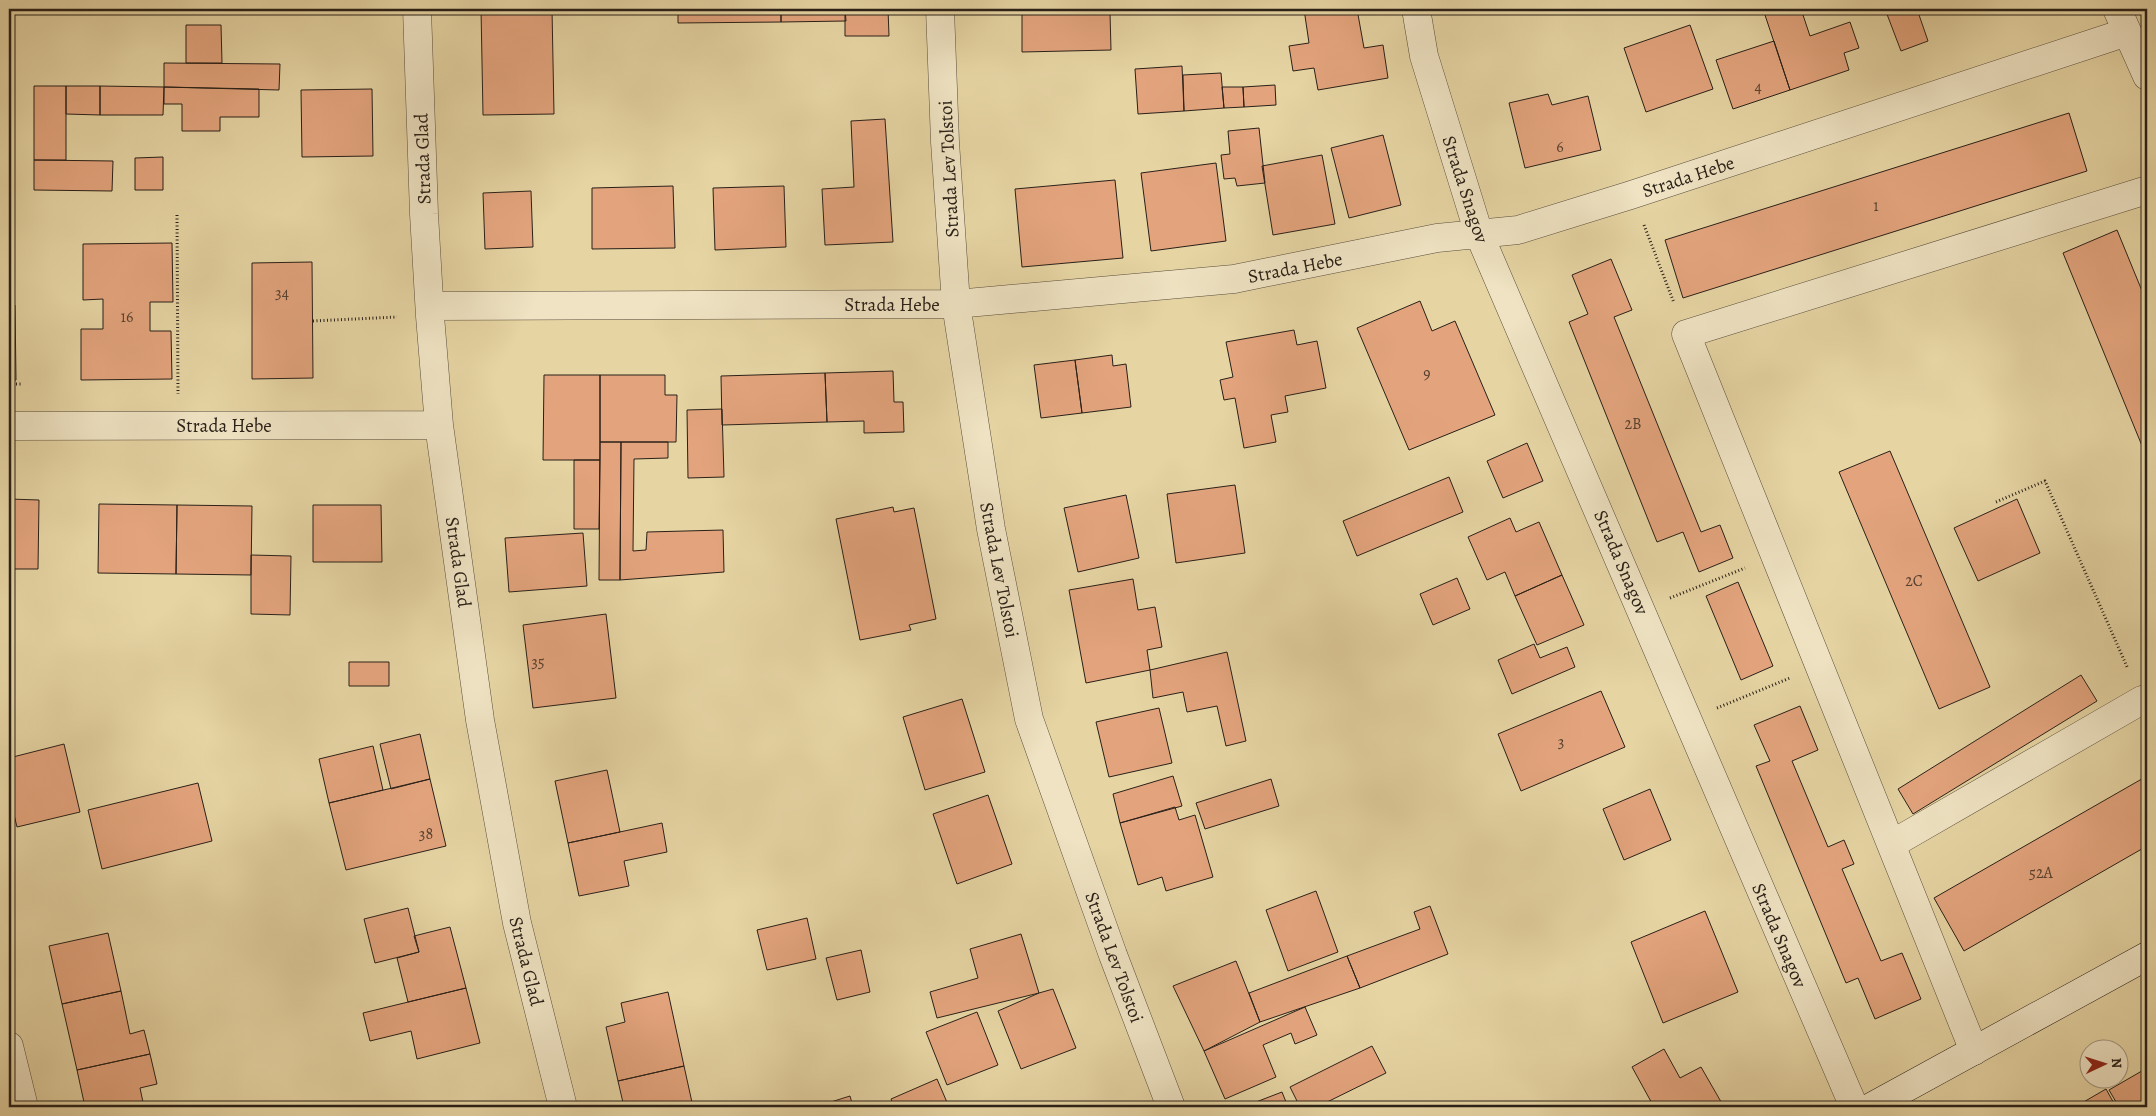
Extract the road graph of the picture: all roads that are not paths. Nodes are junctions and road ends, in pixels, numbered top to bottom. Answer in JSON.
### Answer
{"nodes":[{"id":1,"x":417,"y":9,"type":"edge"},
{"id":2,"x":940,"y":9,"type":"edge"},
{"id":3,"x":1416,"y":9,"type":"edge"},
{"id":4,"x":2122,"y":20,"type":"edge"},
{"id":5,"x":2147,"y":76,"type":"edge"},
{"id":6,"x":2147,"y":190,"type":"edge"},
{"id":7,"x":1480,"y":234,"type":"junction"},
{"id":8,"x":956,"y":304,"type":"junction"},
{"id":9,"x":430,"y":306,"type":"junction"},
{"id":10,"x":439,"y":425,"type":"junction"},
{"id":11,"x":9,"y":426,"type":"edge"},
{"id":12,"x":2144,"y":700,"type":"edge"},
{"id":13,"x":1892,"y":844,"type":"junction"},
{"id":14,"x":2147,"y":956,"type":"edge"},
{"id":15,"x":9,"y":1046,"type":"edge"},
{"id":16,"x":1974,"y":1051,"type":"junction"},
{"id":17,"x":24,"y":1107,"type":"edge"},
{"id":18,"x":564,"y":1107,"type":"edge"},
{"id":19,"x":1171,"y":1107,"type":"edge"},
{"id":20,"x":1854,"y":1107,"type":"edge"},
{"id":21,"x":1871,"y":1107,"type":"edge"}],
"edges":[{"from":1,"to":9,"type":"street","name":"Strada Glad"},
{"from":2,"to":8,"type":"street","name":"Strada Lev Tolstoi"},
{"from":3,"to":7,"type":"street","name":"Strada Snagov"},
{"from":4,"to":5,"type":"street"},
{"from":4,"to":7,"type":"street","name":"Strada Hebe"},
{"from":6,"to":13,"type":"street"},
{"from":7,"to":8,"type":"street","name":"Strada Hebe"},
{"from":7,"to":20,"type":"street","name":"Strada Snagov"},
{"from":8,"to":9,"type":"street","name":"Strada Hebe"},
{"from":8,"to":19,"type":"street","name":"Strada Lev Tolstoi"},
{"from":9,"to":10,"type":"street","name":"Strada Glad"},
{"from":10,"to":11,"type":"street","name":"Strada Hebe"},
{"from":10,"to":18,"type":"street","name":"Strada Glad"},
{"from":12,"to":13,"type":"street"},
{"from":13,"to":16,"type":"street"},
{"from":14,"to":16,"type":"street"},
{"from":15,"to":17,"type":"street"},
{"from":16,"to":21,"type":"street"}]}
